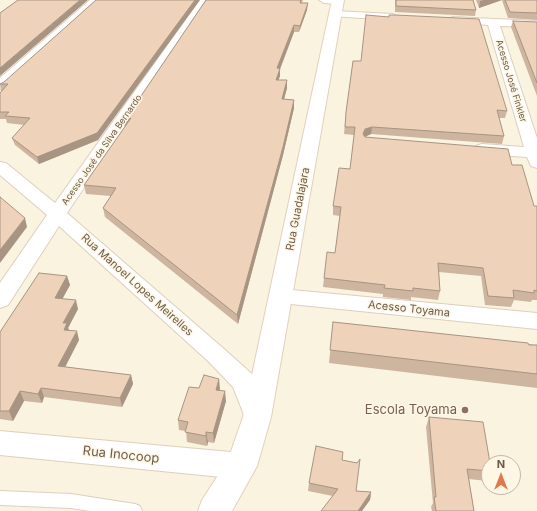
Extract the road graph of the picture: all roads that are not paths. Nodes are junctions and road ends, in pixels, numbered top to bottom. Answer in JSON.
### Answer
{"nodes":[{"id":1,"x":96,"y":0,"type":"edge"},
{"id":2,"x":205,"y":0,"type":"edge"},
{"id":3,"x":334,"y":4,"type":"edge"},
{"id":4,"x":406,"y":18,"type":"edge"},
{"id":5,"x":446,"y":20,"type":"edge"},
{"id":6,"x":493,"y":22,"type":"junction"},
{"id":7,"x":537,"y":24,"type":"edge"},
{"id":8,"x":0,"y":85,"type":"edge"},
{"id":9,"x":464,"y":148,"type":"edge"},
{"id":10,"x":535,"y":158,"type":"edge"},
{"id":11,"x":0,"y":167,"type":"edge"},
{"id":12,"x":57,"y":214,"type":"junction"},
{"id":13,"x":281,"y":296,"type":"junction"},
{"id":14,"x":0,"y":300,"type":"edge"},
{"id":15,"x":537,"y":322,"type":"edge"},
{"id":16,"x":257,"y":417,"type":"junction"},
{"id":17,"x":0,"y":443,"type":"edge"},
{"id":18,"x":242,"y":466,"type":"junction"},
{"id":19,"x":0,"y":498,"type":"edge"},
{"id":20,"x":135,"y":511,"type":"edge"},
{"id":21,"x":214,"y":511,"type":"edge"}],
"edges":[{"from":1,"to":8,"type":"street"},
{"from":2,"to":12,"type":"street","name":"Acesso José da Silva Bernardo"},
{"from":3,"to":4,"type":"street"},
{"from":3,"to":13,"type":"main road","name":"Rua Guadalajara"},
{"from":5,"to":6,"type":"street"},
{"from":6,"to":7,"type":"street"},
{"from":6,"to":10,"type":"street","name":"Acesso José Finkler"},
{"from":9,"to":10,"type":"street"},
{"from":11,"to":12,"type":"street","name":"Rua Manoel Lopes Meirelles"},
{"from":12,"to":14,"type":"street","name":"Acesso José da Silva Bernardo"},
{"from":12,"to":16,"type":"street","name":"Rua Manoel Lopes Meirelles"},
{"from":13,"to":15,"type":"street","name":"Acesso Toyama"},
{"from":13,"to":16,"type":"main road","name":"Rua Guadalajara"},
{"from":16,"to":18,"type":"main road","name":"Rua Guadalajara"},
{"from":17,"to":18,"type":"street","name":"Rua Inocoop"},
{"from":18,"to":21,"type":"main road","name":"Rua Guadalajara"},
{"from":19,"to":20,"type":"lane"}]}
